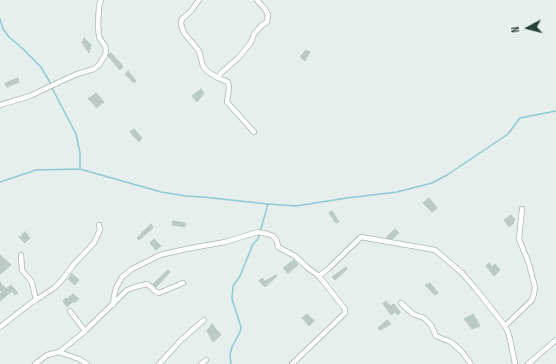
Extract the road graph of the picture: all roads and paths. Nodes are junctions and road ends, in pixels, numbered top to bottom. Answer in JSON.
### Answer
{"nodes":[{"id":1,"x":96,"y":0,"type":"edge"},
{"id":2,"x":101,"y":0,"type":"edge"},
{"id":3,"x":199,"y":0,"type":"edge"},
{"id":4,"x":258,"y":0,"type":"edge"},
{"id":5,"x":99,"y":6,"type":"junction"},
{"id":6,"x":218,"y":78,"type":"junction"},
{"id":7,"x":0,"y":105,"type":"edge"},
{"id":8,"x":254,"y":132,"type":"dead end"},
{"id":9,"x":522,"y":209,"type":"dead end"},
{"id":10,"x":99,"y":225,"type":"dead end"},
{"id":11,"x":20,"y":255,"type":"dead end"},
{"id":12,"x":319,"y":276,"type":"junction"},
{"id":13,"x":183,"y":283,"type":"dead end"},
{"id":14,"x":36,"y":300,"type":"junction"},
{"id":15,"x":401,"y":303,"type":"dead end"},
{"id":16,"x":113,"y":305,"type":"junction"},
{"id":17,"x":70,"y":311,"type":"dead end"},
{"id":18,"x":204,"y":320,"type":"dead end"},
{"id":19,"x":0,"y":326,"type":"edge"},
{"id":20,"x":505,"y":326,"type":"junction"},
{"id":21,"x":85,"y":330,"type":"junction"},
{"id":22,"x":556,"y":340,"type":"edge"},
{"id":23,"x":59,"y":352,"type":"junction"},
{"id":24,"x":206,"y":360,"type":"dead end"},
{"id":25,"x":35,"y":364,"type":"edge"},
{"id":26,"x":87,"y":364,"type":"edge"},
{"id":27,"x":159,"y":364,"type":"edge"},
{"id":28,"x":201,"y":364,"type":"edge"},
{"id":29,"x":292,"y":364,"type":"edge"},
{"id":30,"x":471,"y":364,"type":"edge"},
{"id":31,"x":515,"y":364,"type":"edge"},
{"id":32,"x":528,"y":364,"type":"edge"}],
"edges":[{"from":1,"to":5,"type":"street"},
{"from":2,"to":5,"type":"street"},
{"from":3,"to":6,"type":"street"},
{"from":4,"to":6,"type":"street"},
{"from":5,"to":7,"type":"street"},
{"from":6,"to":8,"type":"street"},
{"from":9,"to":20,"type":"street"},
{"from":10,"to":14,"type":"street"},
{"from":11,"to":14,"type":"street"},
{"from":12,"to":16,"type":"street"},
{"from":12,"to":20,"type":"street"},
{"from":12,"to":29,"type":"street"},
{"from":13,"to":16,"type":"street"},
{"from":14,"to":19,"type":"street"},
{"from":15,"to":30,"type":"street"},
{"from":16,"to":21,"type":"street"},
{"from":17,"to":21,"type":"street"},
{"from":18,"to":27,"type":"street"},
{"from":20,"to":31,"type":"street"},
{"from":21,"to":23,"type":"street"},
{"from":22,"to":32,"type":"street"},
{"from":23,"to":25,"type":"street"},
{"from":23,"to":26,"type":"street"},
{"from":24,"to":28,"type":"street"}]}
